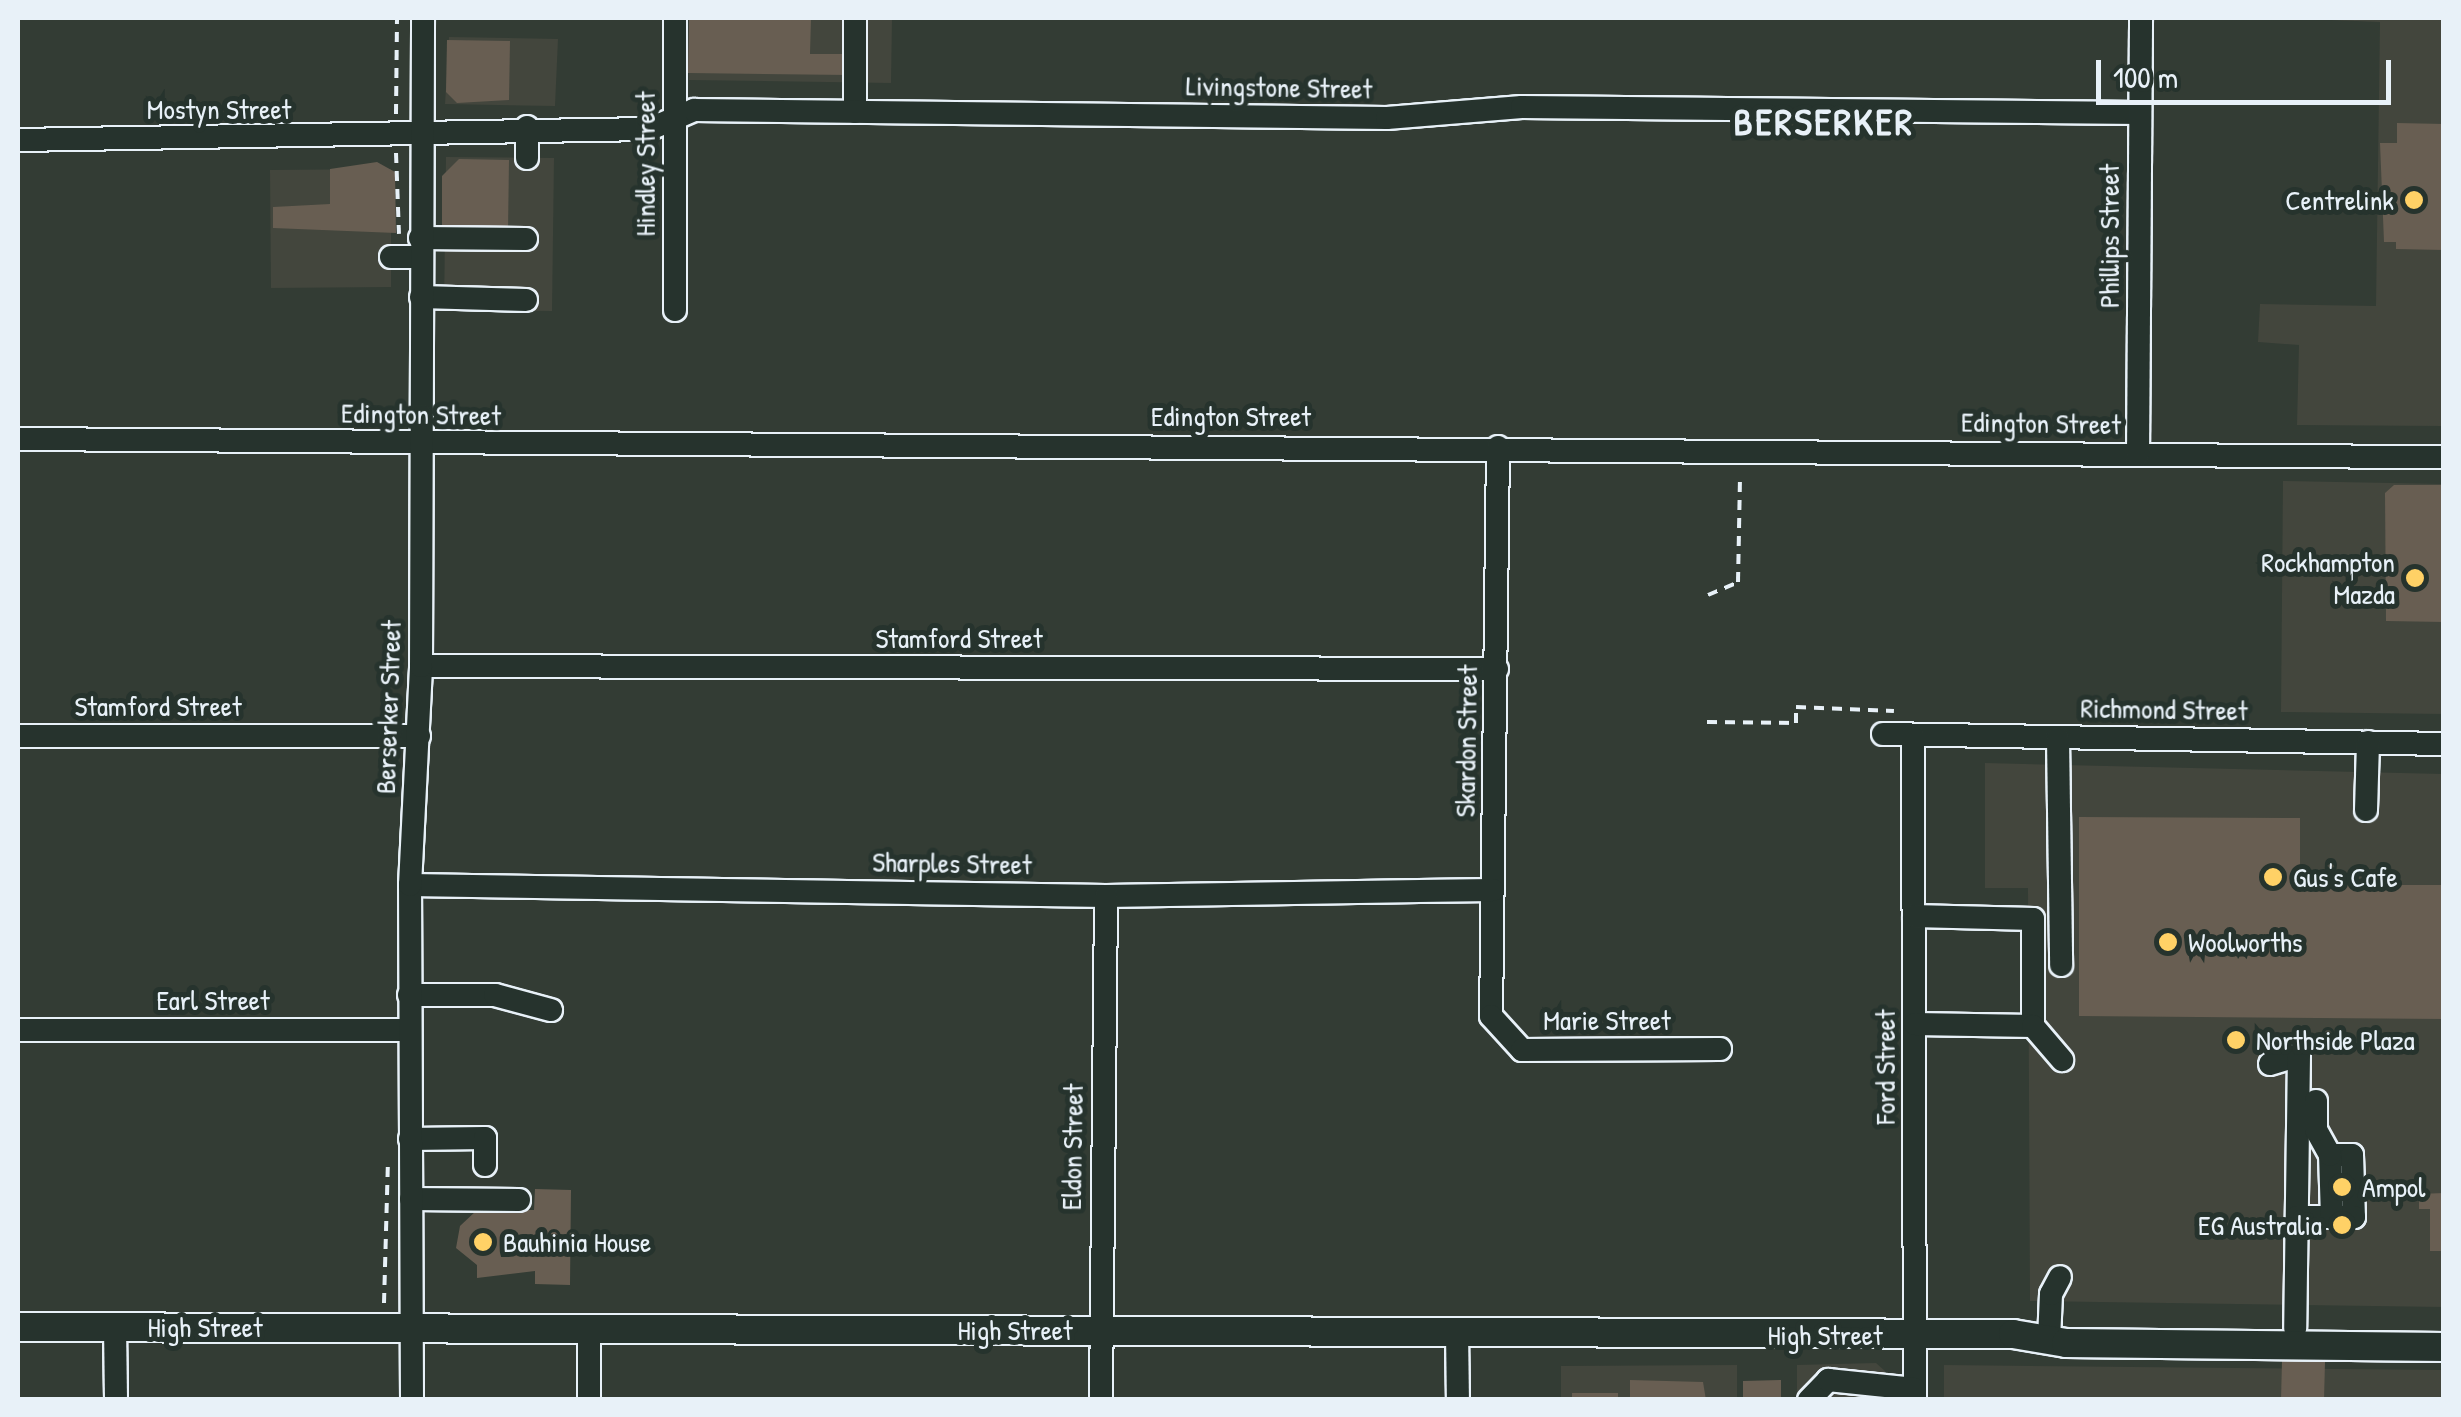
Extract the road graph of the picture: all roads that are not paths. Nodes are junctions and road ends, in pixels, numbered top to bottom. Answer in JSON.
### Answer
{"nodes":[{"id":1,"x":422,"y":18,"type":"edge"},
{"id":2,"x":675,"y":18,"type":"edge"},
{"id":3,"x":856,"y":18,"type":"edge"},
{"id":4,"x":2141,"y":18,"type":"edge"},
{"id":5,"x":855,"y":112,"type":"junction"},
{"id":6,"x":2140,"y":114,"type":"junction"},
{"id":7,"x":674,"y":118,"type":"junction"},
{"id":8,"x":527,"y":128,"type":"junction"},
{"id":9,"x":421,"y":134,"type":"junction"},
{"id":10,"x":18,"y":140,"type":"edge"},
{"id":11,"x":527,"y":158,"type":"dead end"},
{"id":12,"x":526,"y":240,"type":"dead end"},
{"id":13,"x":420,"y":248,"type":"junction"},
{"id":14,"x":391,"y":258,"type":"dead end"},
{"id":15,"x":421,"y":297,"type":"junction"},
{"id":16,"x":526,"y":300,"type":"dead end"},
{"id":17,"x":674,"y":310,"type":"dead end"},
{"id":18,"x":18,"y":439,"type":"edge"},
{"id":19,"x":424,"y":444,"type":"junction"},
{"id":20,"x":1498,"y":447,"type":"junction"},
{"id":21,"x":2138,"y":454,"type":"junction"},
{"id":22,"x":2444,"y":458,"type":"edge"},
{"id":23,"x":422,"y":666,"type":"junction"},
{"id":24,"x":1497,"y":669,"type":"junction"},
{"id":25,"x":1883,"y":734,"type":"dead end"},
{"id":26,"x":1913,"y":735,"type":"junction"},
{"id":27,"x":18,"y":736,"type":"edge"},
{"id":28,"x":419,"y":736,"type":"junction"},
{"id":29,"x":2058,"y":738,"type":"junction"},
{"id":30,"x":2368,"y":742,"type":"junction"},
{"id":31,"x":2444,"y":744,"type":"edge"},
{"id":32,"x":2366,"y":810,"type":"dead end"},
{"id":33,"x":2054,"y":884,"type":"junction"},
{"id":34,"x":410,"y":885,"type":"junction"},
{"id":35,"x":1493,"y":890,"type":"junction"},
{"id":36,"x":1106,"y":896,"type":"junction"},
{"id":37,"x":1914,"y":916,"type":"junction"},
{"id":38,"x":2032,"y":920,"type":"junction"},
{"id":39,"x":2061,"y":965,"type":"dead end"},
{"id":40,"x":409,"y":995,"type":"junction"},
{"id":41,"x":551,"y":1010,"type":"dead end"},
{"id":42,"x":1915,"y":1024,"type":"junction"},
{"id":43,"x":2033,"y":1026,"type":"junction"},
{"id":44,"x":18,"y":1030,"type":"edge"},
{"id":45,"x":409,"y":1030,"type":"junction"},
{"id":46,"x":1500,"y":1034,"type":"joint"},
{"id":47,"x":1720,"y":1049,"type":"dead end"},
{"id":48,"x":2062,"y":1060,"type":"dead end"},
{"id":49,"x":2270,"y":1064,"type":"dead end"},
{"id":50,"x":2307,"y":1107,"type":"junction"},
{"id":51,"x":399,"y":1142,"type":"junction"},
{"id":52,"x":485,"y":1165,"type":"dead end"},
{"id":53,"x":411,"y":1199,"type":"junction"},
{"id":54,"x":518,"y":1200,"type":"dead end"},
{"id":55,"x":2296,"y":1217,"type":"junction"},
{"id":56,"x":2060,"y":1277,"type":"dead end"},
{"id":57,"x":115,"y":1326,"type":"junction"},
{"id":58,"x":18,"y":1327,"type":"edge"},
{"id":59,"x":412,"y":1327,"type":"junction"},
{"id":60,"x":589,"y":1328,"type":"junction"},
{"id":61,"x":2296,"y":1328,"type":"junction"},
{"id":62,"x":2444,"y":1328,"type":"edge"},
{"id":63,"x":1100,"y":1330,"type":"junction"},
{"id":64,"x":1457,"y":1332,"type":"junction"},
{"id":65,"x":2049,"y":1334,"type":"junction"},
{"id":66,"x":1915,"y":1335,"type":"junction"},
{"id":67,"x":2444,"y":1347,"type":"edge"},
{"id":68,"x":1915,"y":1394,"type":"edge"},
{"id":69,"x":116,"y":1400,"type":"edge"},
{"id":70,"x":412,"y":1400,"type":"edge"},
{"id":71,"x":590,"y":1400,"type":"edge"},
{"id":72,"x":1100,"y":1400,"type":"edge"},
{"id":73,"x":1458,"y":1400,"type":"edge"},
{"id":74,"x":1809,"y":1400,"type":"edge"}],
"edges":[{"from":1,"to":9,"type":"street","name":"Berserker Street"},
{"from":2,"to":7,"type":"street","name":"Hindley Street"},
{"from":3,"to":5,"type":"street"},
{"from":4,"to":6,"type":"street","name":"Phillips Street"},
{"from":5,"to":6,"type":"street","name":"Livingstone Street"},
{"from":5,"to":7,"type":"street","name":"Livingstone Street"},
{"from":6,"to":21,"type":"street","name":"Phillips Street"},
{"from":7,"to":8,"type":"street","name":"Livingstone Street"},
{"from":7,"to":17,"type":"street","name":"Hindley Street"},
{"from":8,"to":9,"type":"street","name":"Livingstone Street"},
{"from":8,"to":11,"type":"street"},
{"from":9,"to":10,"type":"street","name":"Mostyn Street"},
{"from":9,"to":13,"type":"street","name":"Berserker Street"},
{"from":12,"to":13,"type":"street"},
{"from":13,"to":14,"type":"street"},
{"from":13,"to":15,"type":"street","name":"Berserker Street"},
{"from":15,"to":16,"type":"street"},
{"from":15,"to":19,"type":"street","name":"Berserker Street"},
{"from":18,"to":19,"type":"street","name":"Edington Street"},
{"from":19,"to":20,"type":"street","name":"Edington Street"},
{"from":19,"to":23,"type":"street","name":"Berserker Street"},
{"from":20,"to":21,"type":"street","name":"Edington Street"},
{"from":20,"to":24,"type":"street","name":"Skardon Street"},
{"from":21,"to":22,"type":"street","name":"Edington Street"},
{"from":23,"to":24,"type":"street","name":"Stamford Street"},
{"from":23,"to":28,"type":"street","name":"Berserker Street"},
{"from":24,"to":35,"type":"street","name":"Skardon Street"},
{"from":25,"to":26,"type":"street","name":"Richmond Street"},
{"from":26,"to":29,"type":"street","name":"Richmond Street"},
{"from":26,"to":37,"type":"street","name":"Ford Street"},
{"from":27,"to":28,"type":"street","name":"Stamford Street"},
{"from":28,"to":34,"type":"street","name":"Berserker Street"},
{"from":29,"to":30,"type":"street","name":"Richmond Street"},
{"from":29,"to":33,"type":"street"},
{"from":30,"to":31,"type":"street","name":"Richmond Street"},
{"from":30,"to":32,"type":"street"},
{"from":33,"to":38,"type":"street"},
{"from":33,"to":39,"type":"street"},
{"from":34,"to":36,"type":"street","name":"Sharples Street"},
{"from":34,"to":40,"type":"street","name":"Berserker Street"},
{"from":35,"to":36,"type":"street","name":"Sharples Street"},
{"from":35,"to":46,"type":"street","name":"Skardon Street"},
{"from":36,"to":63,"type":"street","name":"Eldon Street"},
{"from":37,"to":38,"type":"street"},
{"from":37,"to":42,"type":"street","name":"Ford Street"},
{"from":38,"to":43,"type":"street"},
{"from":40,"to":41,"type":"street"},
{"from":40,"to":45,"type":"street","name":"Berserker Street"},
{"from":42,"to":43,"type":"street"},
{"from":42,"to":66,"type":"street","name":"Ford Street"},
{"from":43,"to":48,"type":"street"},
{"from":44,"to":45,"type":"street","name":"Earl Street"},
{"from":45,"to":51,"type":"street","name":"Berserker Street"},
{"from":46,"to":47,"type":"street","name":"Marie Street"},
{"from":49,"to":50,"type":"street"},
{"from":50,"to":55,"type":"street"},
{"from":50,"to":55,"type":"street"},
{"from":51,"to":52,"type":"street"},
{"from":51,"to":53,"type":"street","name":"Berserker Street"},
{"from":53,"to":54,"type":"street"},
{"from":53,"to":59,"type":"street","name":"Berserker Street"},
{"from":55,"to":61,"type":"street"},
{"from":56,"to":65,"type":"street"},
{"from":57,"to":58,"type":"main road","name":"High Street"},
{"from":57,"to":59,"type":"main road","name":"High Street"},
{"from":57,"to":69,"type":"street"},
{"from":59,"to":60,"type":"main road","name":"High Street"},
{"from":59,"to":70,"type":"street","name":"Berserker Street"},
{"from":60,"to":63,"type":"main road","name":"High Street"},
{"from":60,"to":71,"type":"street"},
{"from":61,"to":62,"type":"main road","name":"High Street"},
{"from":61,"to":65,"type":"main road","name":"High Street"},
{"from":63,"to":64,"type":"main road","name":"High Street"},
{"from":63,"to":72,"type":"street","name":"Eldon Street"},
{"from":64,"to":66,"type":"main road","name":"High Street"},
{"from":64,"to":73,"type":"street"},
{"from":65,"to":66,"type":"main road","name":"High Street"},
{"from":65,"to":67,"type":"main road","name":"High Street"},
{"from":66,"to":68,"type":"street","name":"Ford Street"},
{"from":68,"to":74,"type":"street"}]}
